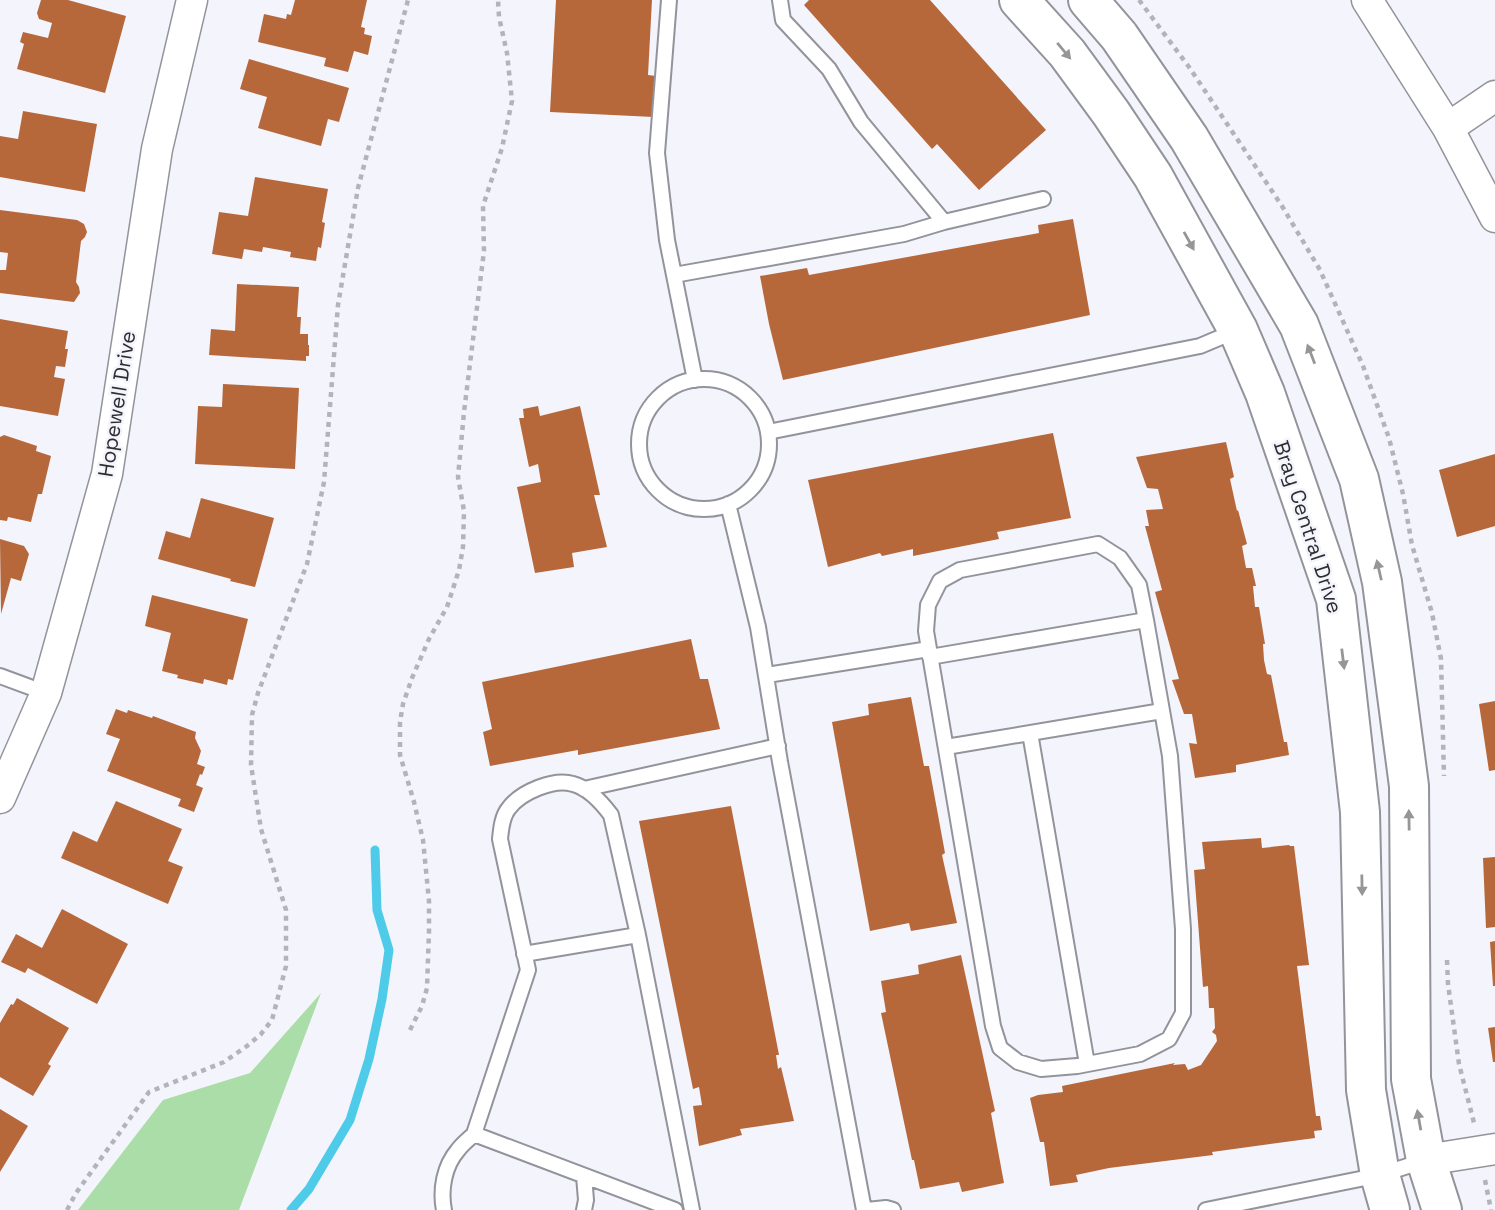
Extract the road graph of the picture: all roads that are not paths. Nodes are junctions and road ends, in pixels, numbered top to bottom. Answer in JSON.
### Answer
{"nodes":[{"id":1,"x":192,"y":0,"type":"edge"},
{"id":2,"x":669,"y":0,"type":"edge"},
{"id":3,"x":780,"y":0,"type":"edge"},
{"id":4,"x":1019,"y":0,"type":"edge"},
{"id":5,"x":1088,"y":0,"type":"edge"},
{"id":6,"x":1367,"y":0,"type":"edge"},
{"id":7,"x":1495,"y":96,"type":"edge"},
{"id":8,"x":1448,"y":128,"type":"junction"},
{"id":9,"x":1043,"y":199,"type":"dead end"},
{"id":10,"x":1495,"y":217,"type":"edge"},
{"id":11,"x":944,"y":222,"type":"junction"},
{"id":12,"x":674,"y":275,"type":"junction"},
{"id":13,"x":1238,"y":330,"type":"junction"},
{"id":14,"x":695,"y":380,"type":"junction"},
{"id":15,"x":768,"y":432,"type":"junction"},
{"id":16,"x":727,"y":504,"type":"junction"},
{"id":17,"x":1146,"y":621,"type":"junction"},
{"id":18,"x":930,"y":653,"type":"junction"},
{"id":19,"x":767,"y":675,"type":"junction"},
{"id":20,"x":0,"y":676,"type":"edge"},
{"id":21,"x":46,"y":693,"type":"junction"},
{"id":22,"x":1162,"y":711,"type":"junction"},
{"id":23,"x":1030,"y":733,"type":"junction"},
{"id":24,"x":778,"y":746,"type":"junction"},
{"id":25,"x":946,"y":747,"type":"junction"},
{"id":26,"x":584,"y":789,"type":"junction"},
{"id":27,"x":0,"y":798,"type":"edge"},
{"id":28,"x":638,"y":935,"type":"junction"},
{"id":29,"x":524,"y":954,"type":"junction"},
{"id":30,"x":1087,"y":1064,"type":"junction"},
{"id":31,"x":474,"y":1134,"type":"junction"},
{"id":32,"x":1495,"y":1149,"type":"edge"},
{"id":33,"x":1426,"y":1160,"type":"junction"},
{"id":34,"x":584,"y":1176,"type":"junction"},
{"id":35,"x":1385,"y":1192,"type":"edge"},
{"id":36,"x":444,"y":1210,"type":"edge"},
{"id":37,"x":584,"y":1210,"type":"edge"},
{"id":38,"x":675,"y":1210,"type":"edge"},
{"id":39,"x":692,"y":1210,"type":"edge"},
{"id":40,"x":866,"y":1210,"type":"edge"},
{"id":41,"x":892,"y":1210,"type":"edge"},
{"id":42,"x":1206,"y":1210,"type":"edge"},
{"id":43,"x":1442,"y":1210,"type":"edge"}],
"edges":[{"from":1,"to":21,"type":"street","name":"Hopewell Drive"},
{"from":2,"to":12,"type":"lane"},
{"from":3,"to":11,"type":"lane"},
{"from":4,"to":13,"type":"street","name":"Bray Central Drive","one_way":true},
{"from":33,"to":5,"type":"street","one_way":true},
{"from":6,"to":8,"type":"street"},
{"from":7,"to":8,"type":"street"},
{"from":8,"to":10,"type":"street"},
{"from":9,"to":11,"type":"lane"},
{"from":11,"to":12,"type":"lane"},
{"from":12,"to":14,"type":"lane"},
{"from":13,"to":15,"type":"lane"},
{"from":13,"to":35,"type":"street","name":"Bray Central Drive","one_way":true},
{"from":14,"to":15,"type":"lane"},
{"from":14,"to":16,"type":"lane"},
{"from":15,"to":16,"type":"lane"},
{"from":16,"to":19,"type":"lane"},
{"from":17,"to":18,"type":"lane"},
{"from":17,"to":18,"type":"lane"},
{"from":17,"to":22,"type":"lane"},
{"from":18,"to":19,"type":"lane"},
{"from":18,"to":25,"type":"lane"},
{"from":19,"to":24,"type":"lane"},
{"from":20,"to":21,"type":"lane"},
{"from":21,"to":27,"type":"street","name":"Hopewell Drive"},
{"from":22,"to":23,"type":"lane"},
{"from":22,"to":30,"type":"lane"},
{"from":23,"to":25,"type":"lane"},
{"from":23,"to":30,"type":"lane"},
{"from":24,"to":26,"type":"lane"},
{"from":24,"to":40,"type":"lane"},
{"from":25,"to":30,"type":"lane"},
{"from":26,"to":28,"type":"lane"},
{"from":26,"to":29,"type":"lane"},
{"from":28,"to":29,"type":"lane"},
{"from":28,"to":39,"type":"lane"},
{"from":29,"to":31,"type":"lane"},
{"from":31,"to":34,"type":"lane"},
{"from":31,"to":36,"type":"lane"},
{"from":32,"to":33,"type":"street"},
{"from":33,"to":35,"type":"lane"},
{"from":33,"to":43,"type":"street"},
{"from":34,"to":37,"type":"lane"},
{"from":34,"to":38,"type":"lane"},
{"from":35,"to":42,"type":"lane"},
{"from":40,"to":41,"type":"lane"}]}
